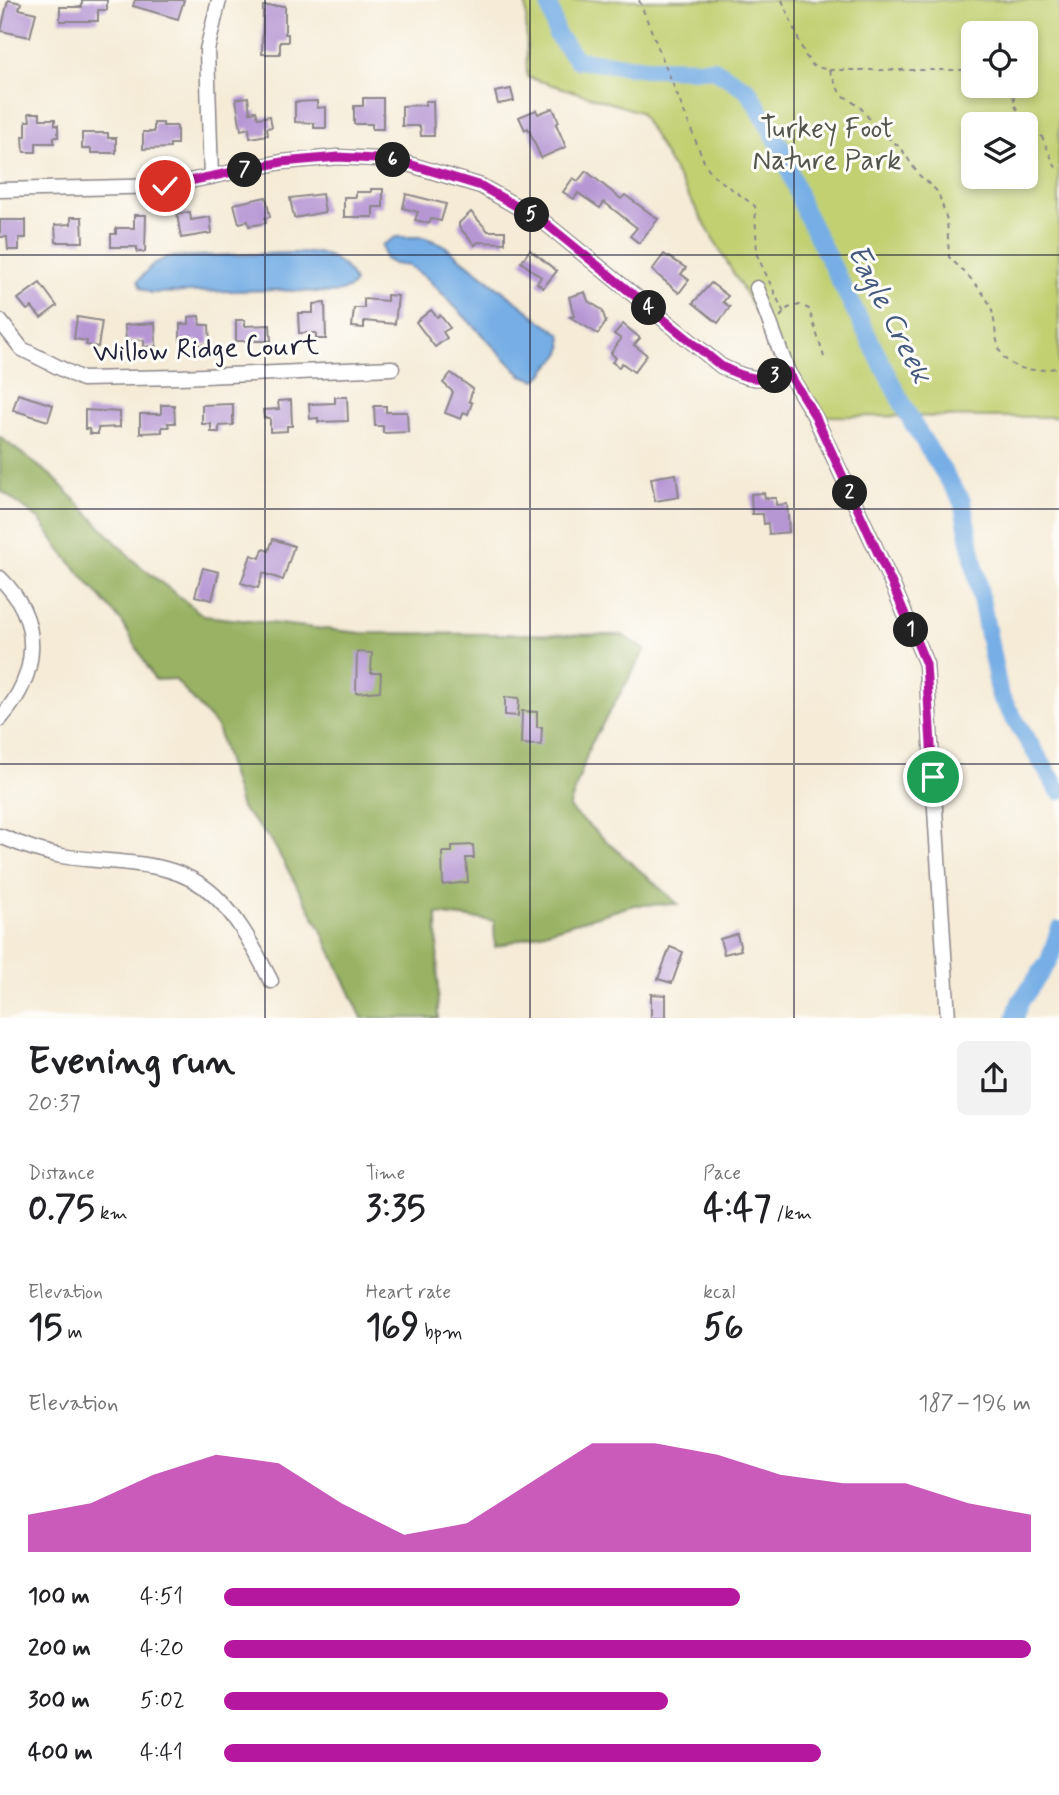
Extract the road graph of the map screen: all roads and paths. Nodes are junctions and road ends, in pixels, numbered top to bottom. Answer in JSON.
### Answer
{"nodes":[{"id":1,"x":219,"y":0,"type":"edge"},
{"id":2,"x":639,"y":0,"type":"edge"},
{"id":3,"x":782,"y":0,"type":"edge"},
{"id":4,"x":961,"y":69,"type":"edge"},
{"id":5,"x":830,"y":70,"type":"junction"},
{"id":6,"x":1014,"y":98,"type":"edge"},
{"id":7,"x":1059,"y":170,"type":"edge"},
{"id":8,"x":211,"y":177,"type":"junction"},
{"id":9,"x":0,"y":190,"type":"edge"},
{"id":10,"x":757,"y":288,"type":"dead end"},
{"id":11,"x":784,"y":313,"type":"junction"},
{"id":12,"x":0,"y":321,"type":"edge"},
{"id":13,"x":771,"y":325,"type":"junction"},
{"id":14,"x":824,"y":357,"type":"dead end"},
{"id":15,"x":1059,"y":367,"type":"edge"},
{"id":16,"x":391,"y":368,"type":"dead end"},
{"id":17,"x":788,"y":372,"type":"junction"},
{"id":18,"x":0,"y":578,"type":"edge"},
{"id":19,"x":0,"y":719,"type":"edge"},
{"id":20,"x":0,"y":836,"type":"edge"},
{"id":21,"x":271,"y":981,"type":"dead end"},
{"id":22,"x":948,"y":1018,"type":"edge"}],
"edges":[{"from":1,"to":8,"type":"street"},
{"from":2,"to":11,"type":"path"},
{"from":3,"to":5,"type":"path"},
{"from":4,"to":5,"type":"path"},
{"from":5,"to":15,"type":"path"},
{"from":6,"to":7,"type":"path"},
{"from":8,"to":9,"type":"street"},
{"from":8,"to":17,"type":"street"},
{"from":10,"to":13,"type":"street"},
{"from":11,"to":13,"type":"path"},
{"from":11,"to":14,"type":"path"},
{"from":12,"to":16,"type":"street","name":"Willow Ridge Court"},
{"from":13,"to":17,"type":"street"},
{"from":17,"to":22,"type":"street"},
{"from":18,"to":19,"type":"street"},
{"from":20,"to":21,"type":"street"}]}
